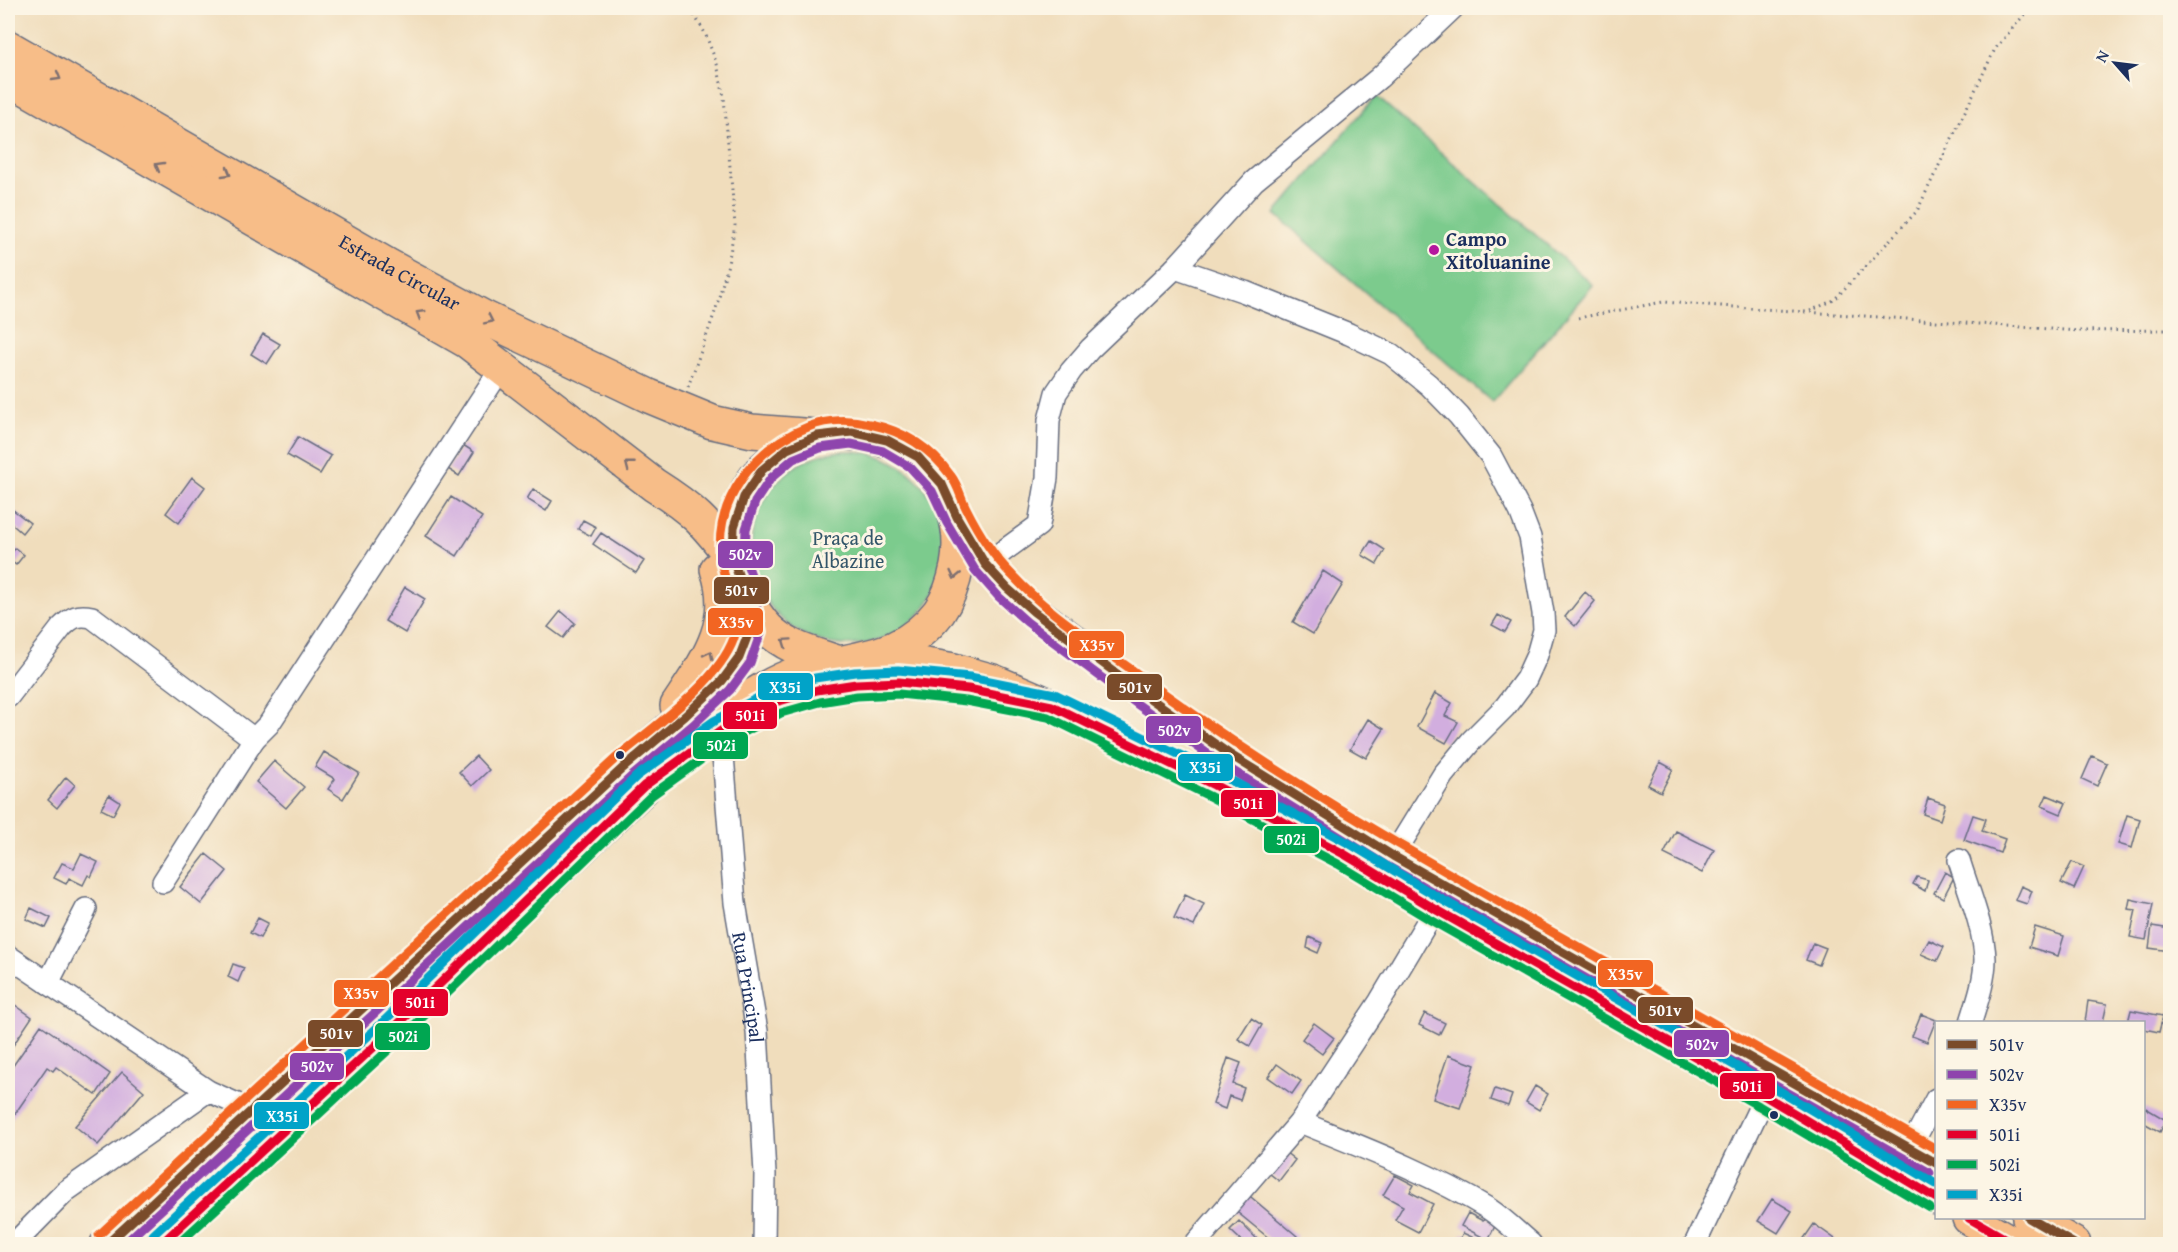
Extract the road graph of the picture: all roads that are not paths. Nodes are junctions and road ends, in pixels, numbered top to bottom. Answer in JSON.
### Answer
{"nodes":[{"id":1,"x":1454,"y":8,"type":"edge"},
{"id":2,"x":8,"y":47,"type":"edge"},
{"id":3,"x":8,"y":78,"type":"edge"},
{"id":4,"x":1175,"y":268,"type":"junction"},
{"id":5,"x":502,"y":367,"type":"junction"},
{"id":6,"x":649,"y":396,"type":"junction"},
{"id":7,"x":817,"y":436,"type":"junction"},
{"id":8,"x":654,"y":485,"type":"junction"},
{"id":9,"x":957,"y":517,"type":"junction"},
{"id":10,"x":1002,"y":552,"type":"junction"},
{"id":11,"x":736,"y":568,"type":"junction"},
{"id":12,"x":1062,"y":632,"type":"junction"},
{"id":13,"x":849,"y":661,"type":"junction"},
{"id":14,"x":8,"y":697,"type":"edge"},
{"id":15,"x":1052,"y":705,"type":"junction"},
{"id":16,"x":721,"y":731,"type":"junction"},
{"id":17,"x":254,"y":739,"type":"junction"},
{"id":18,"x":655,"y":740,"type":"junction"},
{"id":19,"x":644,"y":786,"type":"junction"},
{"id":20,"x":1393,"y":856,"type":"junction"},
{"id":21,"x":1959,"y":860,"type":"dead end"},
{"id":22,"x":163,"y":882,"type":"dead end"},
{"id":23,"x":86,"y":909,"type":"dead end"},
{"id":24,"x":1435,"y":909,"type":"junction"},
{"id":25,"x":8,"y":956,"type":"edge"},
{"id":26,"x":48,"y":983,"type":"junction"},
{"id":27,"x":1972,"y":1021,"type":"edge"},
{"id":28,"x":208,"y":1090,"type":"junction"},
{"id":29,"x":1765,"y":1096,"type":"junction"},
{"id":30,"x":1935,"y":1103,"type":"edge"},
{"id":31,"x":253,"y":1111,"type":"junction"},
{"id":32,"x":1300,"y":1122,"type":"junction"},
{"id":33,"x":1923,"y":1155,"type":"edge"},
{"id":34,"x":1935,"y":1197,"type":"edge"},
{"id":35,"x":1971,"y":1219,"type":"edge"},
{"id":36,"x":2031,"y":1219,"type":"edge"},
{"id":37,"x":1518,"y":1240,"type":"edge"},
{"id":38,"x":14,"y":1245,"type":"edge"},
{"id":39,"x":107,"y":1245,"type":"edge"},
{"id":40,"x":161,"y":1245,"type":"edge"},
{"id":41,"x":764,"y":1245,"type":"edge"},
{"id":42,"x":1195,"y":1245,"type":"edge"},
{"id":43,"x":1695,"y":1245,"type":"edge"},
{"id":44,"x":2014,"y":1245,"type":"edge"},
{"id":45,"x":2074,"y":1245,"type":"edge"}],
"edges":[{"from":1,"to":4,"type":"street"},
{"from":2,"to":6,"type":"main road","name":"Estrada Circular","one_way":true},
{"from":5,"to":3,"type":"main road","name":"Estrada Circular","one_way":true},
{"from":4,"to":10,"type":"street"},
{"from":4,"to":20,"type":"street"},
{"from":8,"to":5,"type":"main road","name":"Estrada Circular","one_way":true},
{"from":5,"to":17,"type":"street"},
{"from":6,"to":7,"type":"main road","name":"Estrada Circular"},
{"from":6,"to":10,"type":"main road"},
{"from":7,"to":9,"type":"main road"},
{"from":7,"to":11,"type":"main road"},
{"from":8,"to":11,"type":"main road","name":"Estrada Circular"},
{"from":18,"to":8,"type":"main road","one_way":true},
{"from":9,"to":12,"type":"main road"},
{"from":9,"to":13,"type":"main road","one_way":true},
{"from":10,"to":12,"type":"main road"},
{"from":13,"to":11,"type":"main road","one_way":true},
{"from":11,"to":18,"type":"main road","name":"Estrada Circular"},
{"from":12,"to":20,"type":"main road"},
{"from":13,"to":15,"type":"main road"},
{"from":13,"to":19,"type":"main road"},
{"from":14,"to":17,"type":"street"},
{"from":15,"to":16,"type":"main road"},
{"from":15,"to":24,"type":"main road"},
{"from":16,"to":19,"type":"main road"},
{"from":16,"to":41,"type":"street","name":"Rua Principal"},
{"from":17,"to":22,"type":"street"},
{"from":18,"to":31,"type":"main road","name":"Estrada Circular"},
{"from":19,"to":40,"type":"main road"},
{"from":20,"to":33,"type":"main road"},
{"from":21,"to":27,"type":"street"},
{"from":23,"to":26,"type":"street"},
{"from":24,"to":29,"type":"main road"},
{"from":24,"to":32,"type":"street"},
{"from":25,"to":26,"type":"street"},
{"from":26,"to":28,"type":"street"},
{"from":28,"to":31,"type":"street"},
{"from":28,"to":38,"type":"street"},
{"from":29,"to":34,"type":"main road"},
{"from":29,"to":43,"type":"street"},
{"from":30,"to":33,"type":"street"},
{"from":31,"to":39,"type":"main road","name":"Estrada Circular"},
{"from":32,"to":37,"type":"street"},
{"from":32,"to":42,"type":"street"},
{"from":35,"to":44,"type":"main road"},
{"from":36,"to":45,"type":"main road"}]}
